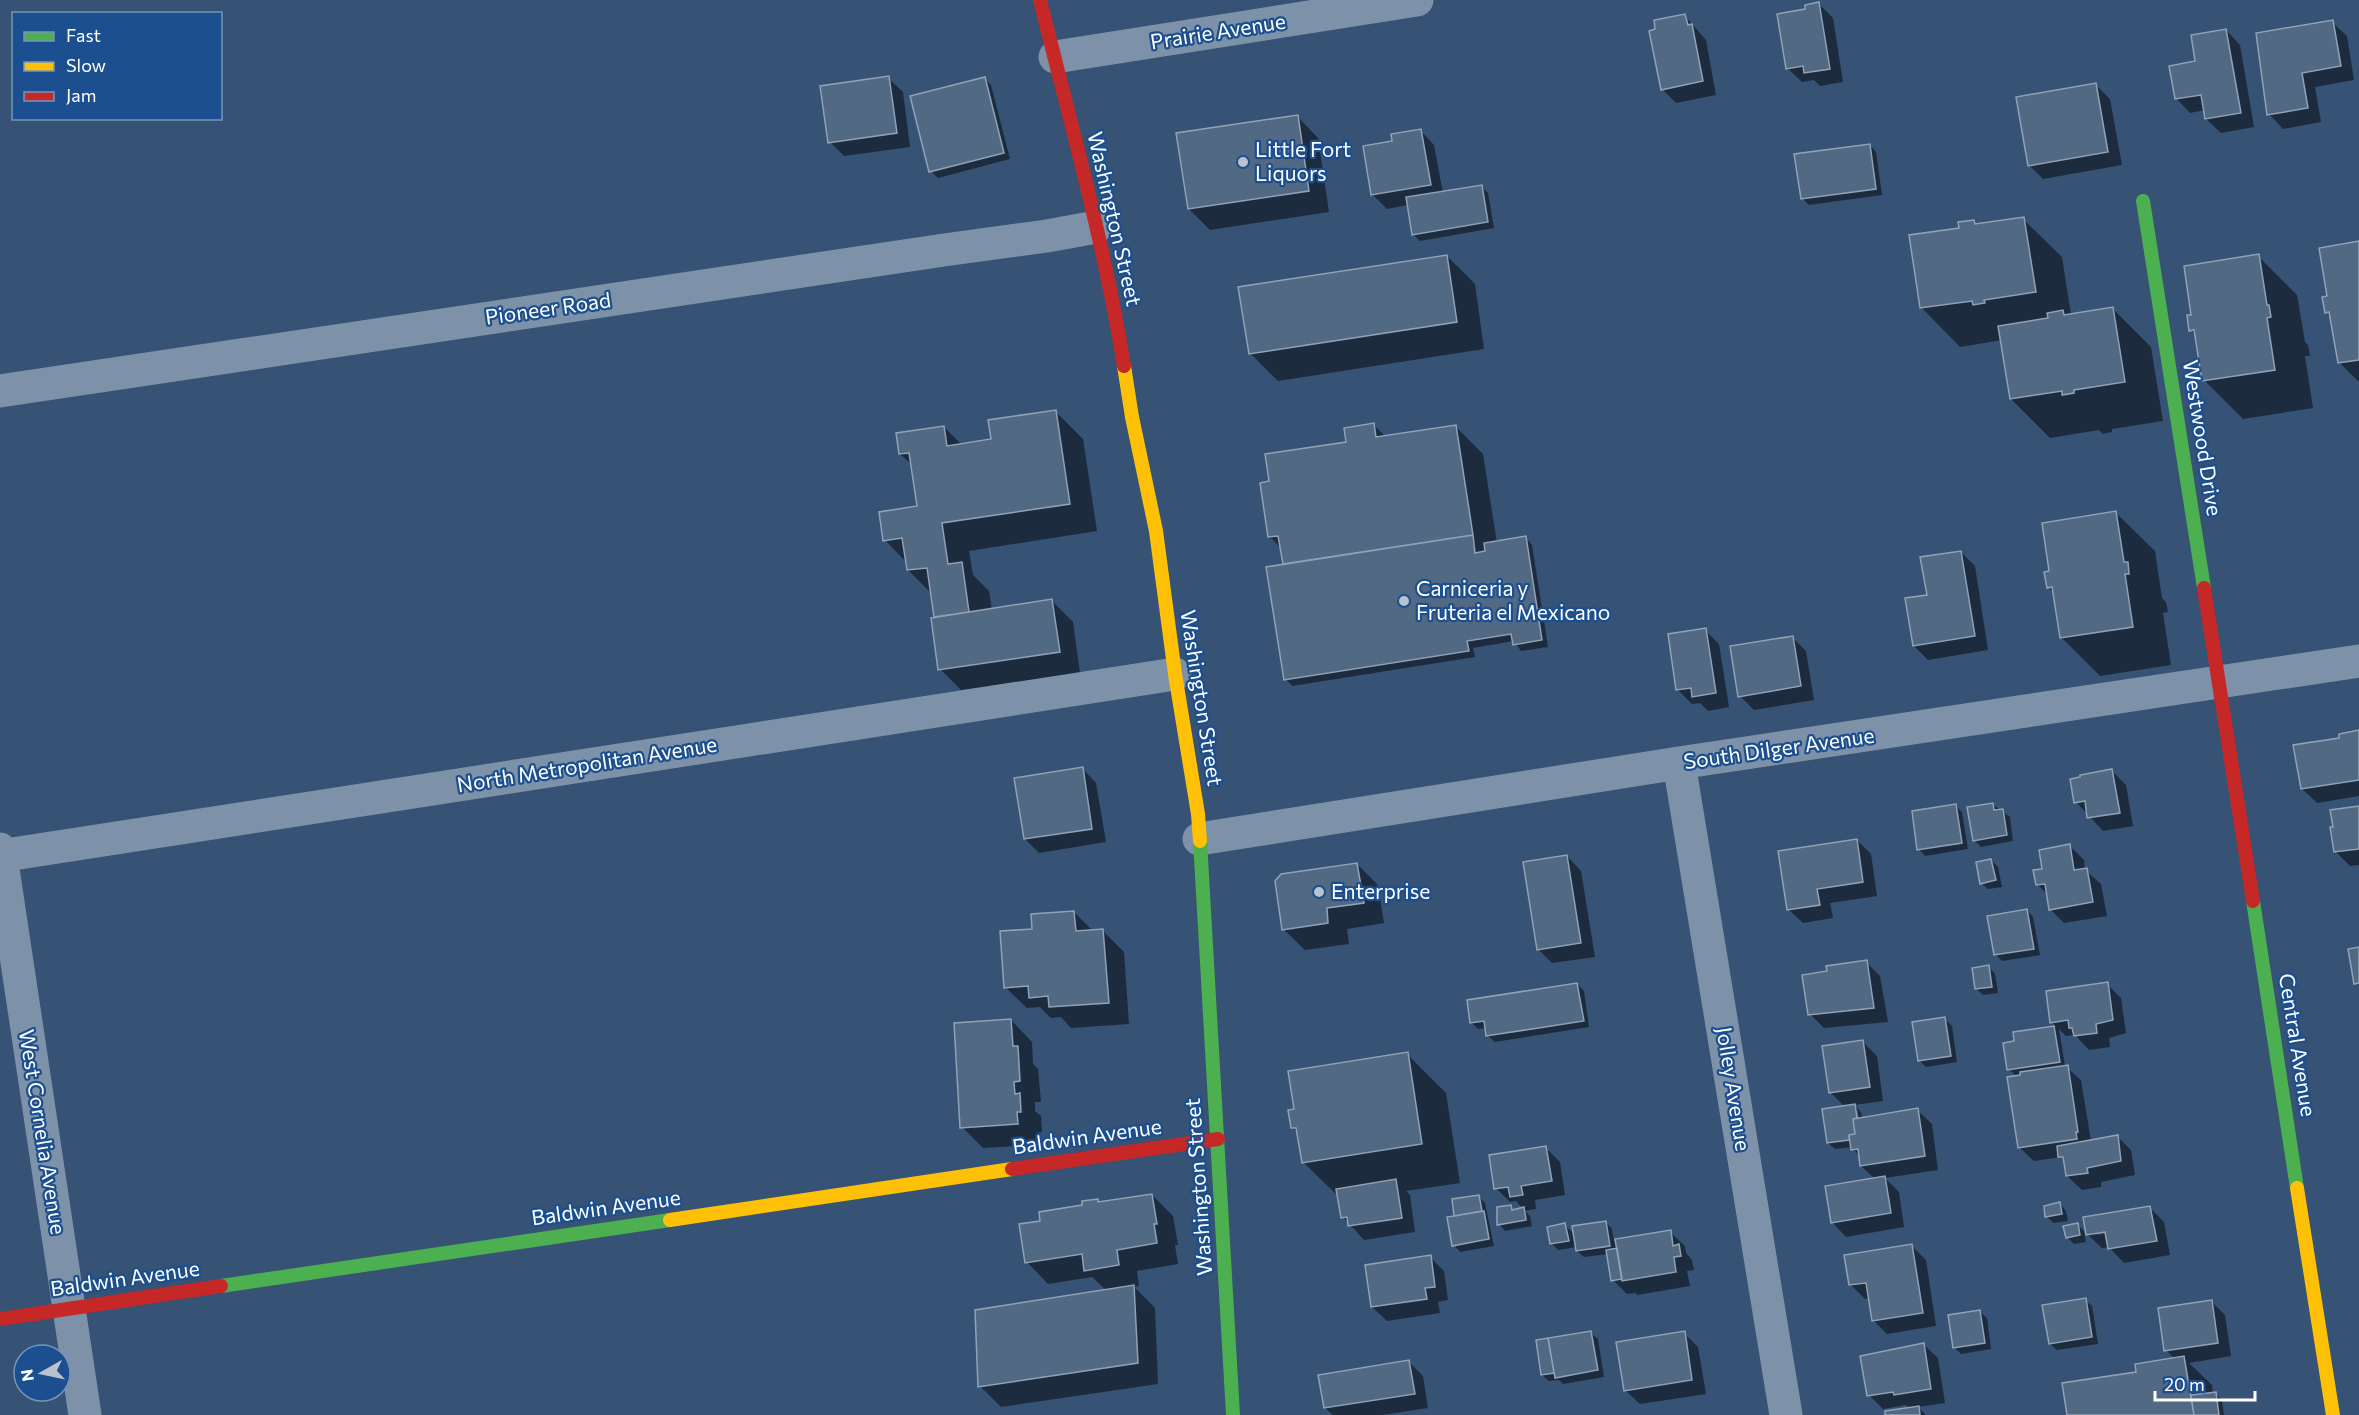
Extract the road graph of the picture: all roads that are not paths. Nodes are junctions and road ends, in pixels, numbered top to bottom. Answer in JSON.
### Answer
{"nodes":[{"id":1,"x":1040,"y":0,"type":"edge"},
{"id":2,"x":1417,"y":0,"type":"edge"},
{"id":3,"x":1055,"y":57,"type":"junction"},
{"id":4,"x":2143,"y":201,"type":"dead end"},
{"id":5,"x":1096,"y":227,"type":"junction"},
{"id":6,"x":0,"y":391,"type":"edge"},
{"id":7,"x":2359,"y":661,"type":"edge"},
{"id":8,"x":1175,"y":674,"type":"junction"},
{"id":9,"x":2220,"y":682,"type":"junction"},
{"id":10,"x":1679,"y":763,"type":"junction"},
{"id":11,"x":1199,"y":839,"type":"junction"},
{"id":12,"x":0,"y":854,"type":"edge"},
{"id":13,"x":1218,"y":1139,"type":"junction"},
{"id":14,"x":69,"y":1309,"type":"junction"},
{"id":15,"x":0,"y":1319,"type":"edge"},
{"id":16,"x":85,"y":1415,"type":"edge"},
{"id":17,"x":1233,"y":1415,"type":"edge"},
{"id":18,"x":1786,"y":1415,"type":"edge"},
{"id":19,"x":2334,"y":1415,"type":"edge"}],
"edges":[{"from":1,"to":3,"type":"street","name":"Washington Street"},
{"from":2,"to":3,"type":"street","name":"Prairie Avenue"},
{"from":3,"to":5,"type":"street","name":"Washington Street"},
{"from":4,"to":9,"type":"street","name":"Westwood Drive"},
{"from":5,"to":6,"type":"street","name":"Pioneer Road"},
{"from":5,"to":8,"type":"street","name":"Washington Street"},
{"from":7,"to":9,"type":"street","name":"South Dilger Avenue"},
{"from":8,"to":11,"type":"street","name":"Washington Street"},
{"from":8,"to":12,"type":"street","name":"North Metropolitan Avenue"},
{"from":9,"to":10,"type":"street","name":"South Dilger Avenue"},
{"from":9,"to":19,"type":"street","name":"Central Avenue"},
{"from":10,"to":11,"type":"street","name":"South Dilger Avenue"},
{"from":10,"to":18,"type":"street","name":"Jolley Avenue"},
{"from":11,"to":13,"type":"street","name":"Washington Street"},
{"from":12,"to":14,"type":"street","name":"West Cornelia Avenue"},
{"from":13,"to":14,"type":"street","name":"Baldwin Avenue"},
{"from":13,"to":17,"type":"street","name":"Washington Street"},
{"from":14,"to":15,"type":"street","name":"Baldwin Avenue"},
{"from":14,"to":16,"type":"street","name":"West Cornelia Avenue"}]}
